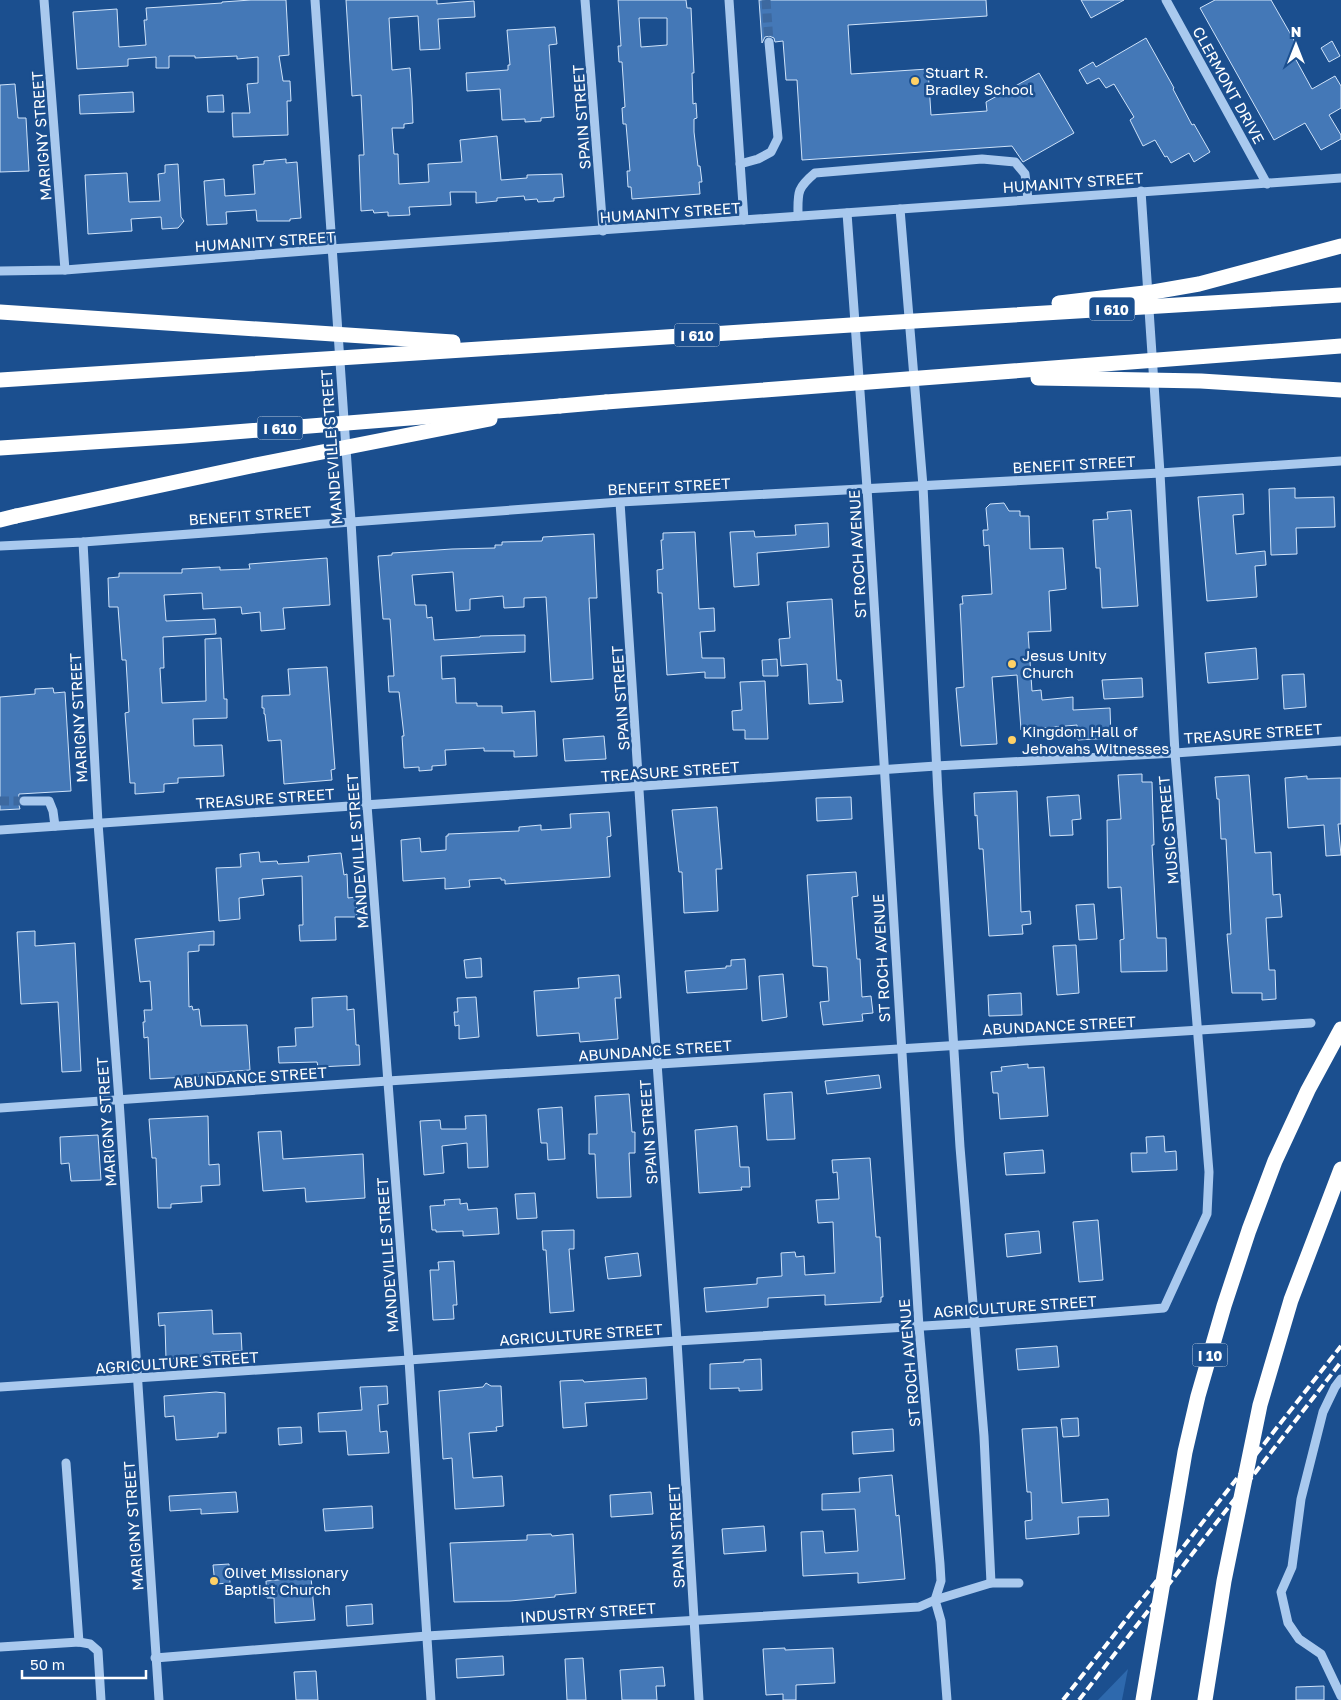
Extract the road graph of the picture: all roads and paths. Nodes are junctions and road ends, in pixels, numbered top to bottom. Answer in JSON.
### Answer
{"nodes":[{"id":1,"x":44,"y":0,"type":"edge"},
{"id":2,"x":315,"y":0,"type":"edge"},
{"id":3,"x":585,"y":0,"type":"edge"},
{"id":4,"x":729,"y":0,"type":"edge"},
{"id":5,"x":1166,"y":0,"type":"edge"},
{"id":6,"x":769,"y":42,"type":"tunnel mouth"},
{"id":7,"x":740,"y":164,"type":"junction"},
{"id":8,"x":1341,"y":178,"type":"edge"},
{"id":9,"x":1267,"y":184,"type":"junction"},
{"id":10,"x":1141,"y":191,"type":"junction"},
{"id":11,"x":1028,"y":199,"type":"junction"},
{"id":12,"x":900,"y":209,"type":"junction"},
{"id":13,"x":847,"y":213,"type":"junction"},
{"id":14,"x":798,"y":216,"type":"junction"},
{"id":15,"x":744,"y":220,"type":"junction"},
{"id":16,"x":603,"y":231,"type":"junction"},
{"id":17,"x":1341,"y":246,"type":"edge"},
{"id":18,"x":331,"y":249,"type":"junction"},
{"id":19,"x":65,"y":270,"type":"junction"},
{"id":20,"x":0,"y":271,"type":"edge"},
{"id":21,"x":1341,"y":295,"type":"edge"},
{"id":22,"x":0,"y":312,"type":"edge"},
{"id":23,"x":882,"y":323,"type":"junction"},
{"id":24,"x":1341,"y":346,"type":"edge"},
{"id":25,"x":512,"y":347,"type":"junction"},
{"id":26,"x":944,"y":377,"type":"junction"},
{"id":27,"x":0,"y":380,"type":"edge"},
{"id":28,"x":1341,"y":390,"type":"edge"},
{"id":29,"x":560,"y":406,"type":"junction"},
{"id":30,"x":0,"y":448,"type":"edge"},
{"id":31,"x":1341,"y":461,"type":"edge"},
{"id":32,"x":1160,"y":473,"type":"junction"},
{"id":33,"x":922,"y":486,"type":"junction"},
{"id":34,"x":866,"y":488,"type":"junction"},
{"id":35,"x":620,"y":502,"type":"junction"},
{"id":36,"x":0,"y":520,"type":"edge"},
{"id":37,"x":351,"y":521,"type":"junction"},
{"id":38,"x":83,"y":542,"type":"junction"},
{"id":39,"x":0,"y":546,"type":"edge"},
{"id":40,"x":1341,"y":741,"type":"edge"},
{"id":41,"x":1175,"y":753,"type":"junction"},
{"id":42,"x":936,"y":766,"type":"junction"},
{"id":43,"x":883,"y":770,"type":"junction"},
{"id":44,"x":640,"y":786,"type":"junction"},
{"id":45,"x":24,"y":801,"type":"tunnel mouth"},
{"id":46,"x":367,"y":805,"type":"junction"},
{"id":47,"x":98,"y":823,"type":"junction"},
{"id":48,"x":55,"y":826,"type":"junction"},
{"id":49,"x":0,"y":830,"type":"edge"},
{"id":50,"x":1311,"y":1022,"type":"dead end"},
{"id":51,"x":1341,"y":1029,"type":"edge"},
{"id":52,"x":1199,"y":1031,"type":"junction"},
{"id":53,"x":953,"y":1045,"type":"junction"},
{"id":54,"x":900,"y":1048,"type":"junction"},
{"id":55,"x":657,"y":1064,"type":"junction"},
{"id":56,"x":388,"y":1081,"type":"junction"},
{"id":57,"x":118,"y":1100,"type":"junction"},
{"id":58,"x":0,"y":1108,"type":"edge"},
{"id":59,"x":1341,"y":1170,"type":"edge"},
{"id":60,"x":1164,"y":1308,"type":"joint"},
{"id":61,"x":974,"y":1323,"type":"junction"},
{"id":62,"x":919,"y":1327,"type":"junction"},
{"id":63,"x":678,"y":1341,"type":"junction"},
{"id":64,"x":409,"y":1360,"type":"junction"},
{"id":65,"x":137,"y":1379,"type":"junction"},
{"id":66,"x":1341,"y":1380,"type":"edge"},
{"id":67,"x":0,"y":1387,"type":"edge"},
{"id":68,"x":66,"y":1464,"type":"dead end"},
{"id":69,"x":991,"y":1583,"type":"junction"},
{"id":70,"x":1019,"y":1583,"type":"dead end"},
{"id":71,"x":935,"y":1600,"type":"junction"},
{"id":72,"x":694,"y":1620,"type":"junction"},
{"id":73,"x":427,"y":1636,"type":"junction"},
{"id":74,"x":78,"y":1642,"type":"junction"},
{"id":75,"x":0,"y":1647,"type":"edge"},
{"id":76,"x":155,"y":1658,"type":"junction"},
{"id":77,"x":1341,"y":1696,"type":"edge"},
{"id":78,"x":101,"y":1700,"type":"edge"},
{"id":79,"x":158,"y":1700,"type":"edge"},
{"id":80,"x":431,"y":1700,"type":"edge"},
{"id":81,"x":700,"y":1700,"type":"edge"},
{"id":82,"x":947,"y":1700,"type":"edge"},
{"id":83,"x":1143,"y":1700,"type":"edge"},
{"id":84,"x":1204,"y":1700,"type":"edge"}],
"edges":[{"from":1,"to":19,"type":"street","name":"MARIGNY STREET"},
{"from":2,"to":18,"type":"street","name":"MANDEVILLE STREET"},
{"from":3,"to":16,"type":"street","name":"SPAIN STREET"},
{"from":4,"to":7,"type":"street"},
{"from":5,"to":9,"type":"street","name":"CLERMONT DRIVE"},
{"from":6,"to":7,"type":"street"},
{"from":7,"to":15,"type":"street"},
{"from":8,"to":9,"type":"street","name":"HUMANITY STREET"},
{"from":9,"to":10,"type":"street","name":"HUMANITY STREET"},
{"from":10,"to":11,"type":"street","name":"HUMANITY STREET"},
{"from":10,"to":32,"type":"street","name":"MUSIC STREET"},
{"from":11,"to":12,"type":"street","name":"HUMANITY STREET"},
{"from":11,"to":14,"type":"street"},
{"from":12,"to":13,"type":"street","name":"HUMANITY STREET"},
{"from":12,"to":33,"type":"street"},
{"from":13,"to":14,"type":"street","name":"HUMANITY STREET"},
{"from":13,"to":34,"type":"street","name":"ST ROCH AVENUE"},
{"from":14,"to":15,"type":"street","name":"HUMANITY STREET"},
{"from":15,"to":16,"type":"street","name":"HUMANITY STREET"},
{"from":16,"to":18,"type":"street","name":"HUMANITY STREET"},
{"from":17,"to":23,"type":"highway","bridge":true},
{"from":18,"to":19,"type":"street","name":"HUMANITY STREET"},
{"from":18,"to":37,"type":"street","name":"MANDEVILLE STREET"},
{"from":19,"to":20,"type":"street","name":"HUMANITY STREET"},
{"from":21,"to":23,"type":"highway","number":"I 610","bridge":true},
{"from":22,"to":25,"type":"highway","bridge":true},
{"from":23,"to":25,"type":"highway","number":"I 610","bridge":true},
{"from":24,"to":26,"type":"highway","number":"I 610","bridge":true},
{"from":25,"to":27,"type":"highway","number":"I 610","bridge":true},
{"from":26,"to":28,"type":"highway","bridge":true},
{"from":26,"to":29,"type":"highway","number":"I 610","bridge":true},
{"from":29,"to":30,"type":"highway","number":"I 610","bridge":true},
{"from":29,"to":36,"type":"highway","bridge":true},
{"from":31,"to":32,"type":"street","name":"BENEFIT STREET"},
{"from":32,"to":33,"type":"street","name":"BENEFIT STREET"},
{"from":32,"to":41,"type":"street","name":"MUSIC STREET"},
{"from":33,"to":34,"type":"street","name":"BENEFIT STREET"},
{"from":33,"to":42,"type":"street"},
{"from":34,"to":35,"type":"street","name":"BENEFIT STREET"},
{"from":34,"to":43,"type":"street","name":"ST ROCH AVENUE"},
{"from":35,"to":37,"type":"street","name":"BENEFIT STREET"},
{"from":35,"to":44,"type":"street","name":"SPAIN STREET"},
{"from":37,"to":38,"type":"street","name":"BENEFIT STREET"},
{"from":37,"to":46,"type":"street","name":"MANDEVILLE STREET"},
{"from":38,"to":39,"type":"street","name":"BENEFIT STREET"},
{"from":38,"to":47,"type":"street","name":"MARIGNY STREET"},
{"from":40,"to":41,"type":"street","name":"TREASURE STREET"},
{"from":41,"to":42,"type":"street","name":"TREASURE STREET"},
{"from":41,"to":52,"type":"street","name":"MUSIC STREET"},
{"from":42,"to":43,"type":"street","name":"TREASURE STREET"},
{"from":42,"to":53,"type":"street"},
{"from":43,"to":44,"type":"street","name":"TREASURE STREET"},
{"from":43,"to":54,"type":"street","name":"ST ROCH AVENUE"},
{"from":44,"to":46,"type":"street","name":"TREASURE STREET"},
{"from":44,"to":55,"type":"street","name":"SPAIN STREET"},
{"from":45,"to":48,"type":"street"},
{"from":46,"to":47,"type":"street","name":"TREASURE STREET"},
{"from":46,"to":56,"type":"street","name":"MANDEVILLE STREET"},
{"from":47,"to":48,"type":"street","name":"TREASURE STREET"},
{"from":47,"to":57,"type":"street","name":"MARIGNY STREET"},
{"from":48,"to":49,"type":"street","name":"TREASURE STREET"},
{"from":50,"to":52,"type":"street","name":"ABUNDANCE STREET"},
{"from":51,"to":83,"type":"highway","number":"I 10","bridge":true},
{"from":52,"to":53,"type":"street","name":"ABUNDANCE STREET"},
{"from":52,"to":60,"type":"street","name":"MUSIC STREET"},
{"from":53,"to":54,"type":"street","name":"ABUNDANCE STREET"},
{"from":53,"to":61,"type":"street"},
{"from":54,"to":55,"type":"street","name":"ABUNDANCE STREET"},
{"from":54,"to":62,"type":"street","name":"ST ROCH AVENUE"},
{"from":55,"to":56,"type":"street","name":"ABUNDANCE STREET"},
{"from":55,"to":63,"type":"street","name":"SPAIN STREET"},
{"from":56,"to":57,"type":"street","name":"ABUNDANCE STREET"},
{"from":56,"to":64,"type":"street","name":"MANDEVILLE STREET"},
{"from":57,"to":58,"type":"street","name":"ABUNDANCE STREET"},
{"from":57,"to":65,"type":"street","name":"MARIGNY STREET"},
{"from":59,"to":84,"type":"highway","bridge":true},
{"from":60,"to":61,"type":"street","name":"AGRICULTURE STREET"},
{"from":61,"to":62,"type":"street","name":"AGRICULTURE STREET"},
{"from":61,"to":69,"type":"street"},
{"from":62,"to":63,"type":"street","name":"AGRICULTURE STREET"},
{"from":62,"to":71,"type":"street","name":"ST ROCH AVENUE"},
{"from":63,"to":64,"type":"street","name":"AGRICULTURE STREET"},
{"from":63,"to":72,"type":"street","name":"SPAIN STREET"},
{"from":64,"to":65,"type":"street","name":"AGRICULTURE STREET"},
{"from":64,"to":73,"type":"street","name":"MANDEVILLE STREET"},
{"from":65,"to":67,"type":"street","name":"AGRICULTURE STREET"},
{"from":65,"to":76,"type":"street","name":"MARIGNY STREET"},
{"from":66,"to":77,"type":"street"},
{"from":68,"to":74,"type":"street"},
{"from":69,"to":70,"type":"street","name":"INDUSTRY STREET"},
{"from":69,"to":71,"type":"street","name":"INDUSTRY STREET"},
{"from":71,"to":72,"type":"street","name":"INDUSTRY STREET"},
{"from":71,"to":82,"type":"street","name":"ST ROCH AVENUE"},
{"from":72,"to":73,"type":"street","name":"INDUSTRY STREET"},
{"from":72,"to":81,"type":"street","name":"SPAIN STREET"},
{"from":73,"to":76,"type":"street","name":"INDUSTRY STREET"},
{"from":73,"to":80,"type":"street","name":"MANDEVILLE STREET"},
{"from":74,"to":75,"type":"street"},
{"from":74,"to":78,"type":"street"},
{"from":76,"to":79,"type":"street","name":"MARIGNY STREET"}]}
